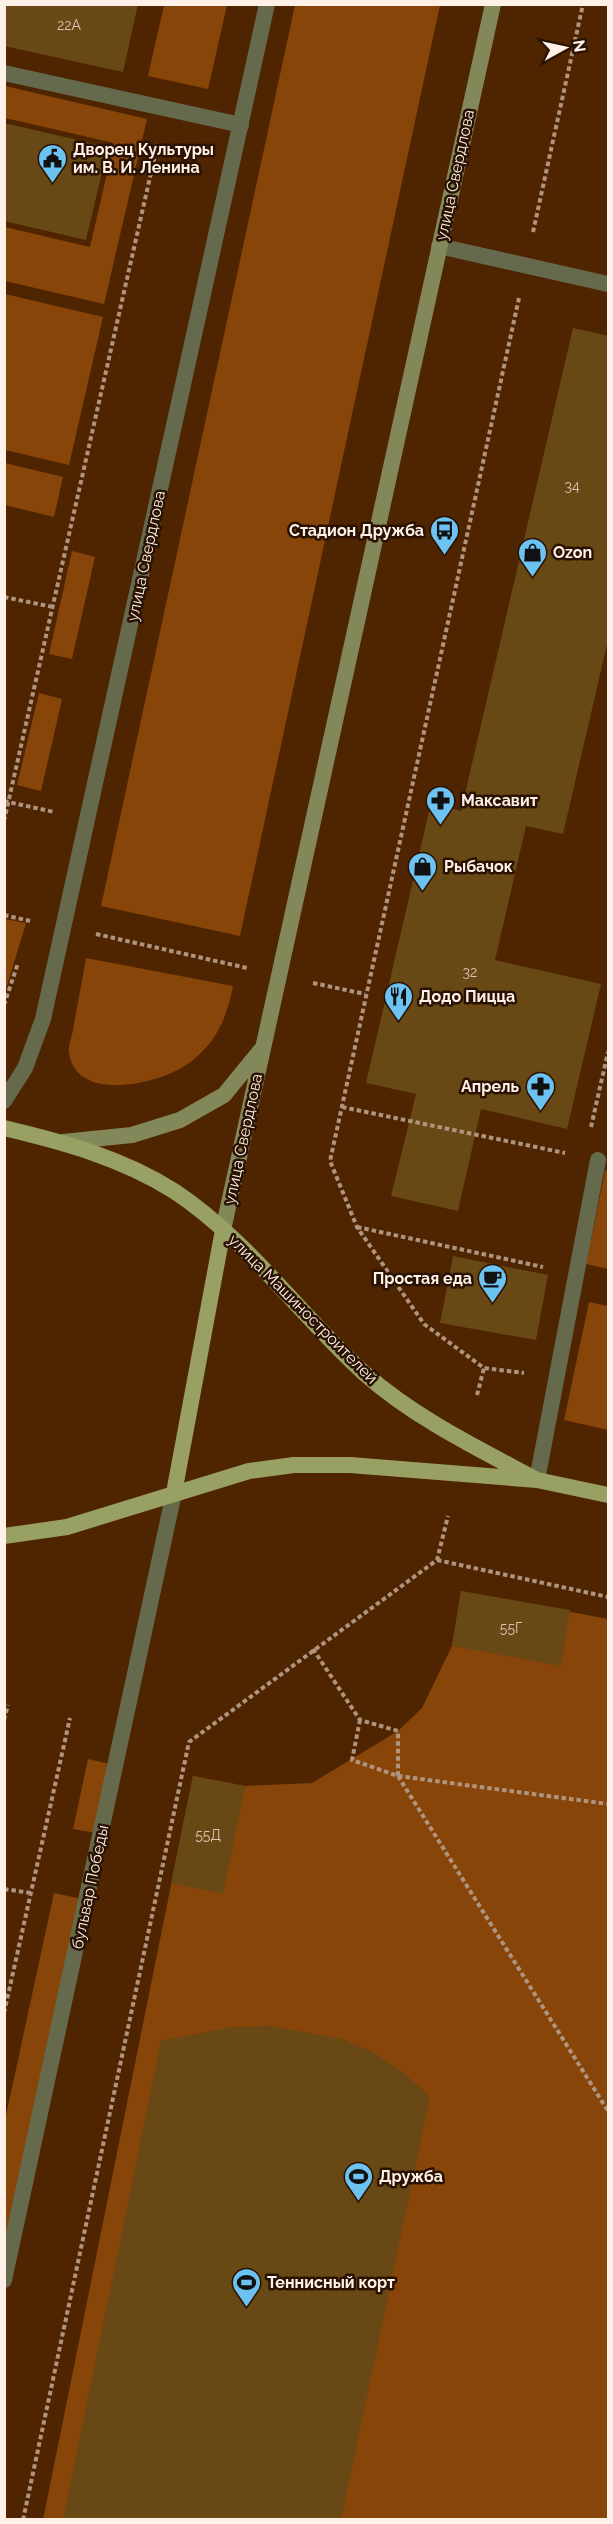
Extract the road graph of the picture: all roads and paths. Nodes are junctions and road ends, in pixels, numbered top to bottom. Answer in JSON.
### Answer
{"nodes":[{"id":1,"x":267,"y":4,"type":"edge"},
{"id":2,"x":493,"y":4,"type":"edge"},
{"id":3,"x":583,"y":4,"type":"edge"},
{"id":4,"x":4,"y":73,"type":"edge"},
{"id":5,"x":165,"y":109,"type":"junction"},
{"id":6,"x":241,"y":125,"type":"junction"},
{"id":7,"x":439,"y":246,"type":"junction"},
{"id":8,"x":526,"y":264,"type":"junction"},
{"id":9,"x":609,"y":284,"type":"edge"},
{"id":10,"x":4,"y":597,"type":"edge"},
{"id":11,"x":53,"y":607,"type":"junction"},
{"id":12,"x":7,"y":802,"type":"edge"},
{"id":13,"x":58,"y":813,"type":"dead end"},
{"id":14,"x":4,"y":821,"type":"edge"},
{"id":15,"x":4,"y":915,"type":"edge"},
{"id":16,"x":64,"y":927,"type":"junction"},
{"id":17,"x":279,"y":975,"type":"junction"},
{"id":18,"x":365,"y":994,"type":"junction"},
{"id":19,"x":263,"y":1048,"type":"junction"},
{"id":20,"x":609,"y":1052,"type":"edge"},
{"id":21,"x":4,"y":1101,"type":"edge"},
{"id":22,"x":342,"y":1107,"type":"junction"},
{"id":23,"x":4,"y":1128,"type":"edge"},
{"id":24,"x":63,"y":1142,"type":"junction"},
{"id":25,"x":591,"y":1158,"type":"junction"},
{"id":26,"x":357,"y":1227,"type":"junction"},
{"id":27,"x":223,"y":1230,"type":"junction"},
{"id":28,"x":576,"y":1274,"type":"junction"},
{"id":29,"x":484,"y":1368,"type":"junction"},
{"id":30,"x":556,"y":1377,"type":"junction"},
{"id":31,"x":477,"y":1395,"type":"dead end"},
{"id":32,"x":537,"y":1480,"type":"junction"},
{"id":33,"x":174,"y":1493,"type":"junction"},
{"id":34,"x":609,"y":1495,"type":"edge"},
{"id":35,"x":448,"y":1516,"type":"dead end"},
{"id":36,"x":4,"y":1536,"type":"edge"},
{"id":37,"x":437,"y":1560,"type":"junction"},
{"id":38,"x":609,"y":1598,"type":"edge"},
{"id":39,"x":313,"y":1649,"type":"junction"},
{"id":40,"x":8,"y":1705,"type":"dead end"},
{"id":41,"x":70,"y":1718,"type":"dead end"},
{"id":42,"x":4,"y":1720,"type":"edge"},
{"id":43,"x":360,"y":1720,"type":"junction"},
{"id":44,"x":398,"y":1776,"type":"junction"},
{"id":45,"x":609,"y":1804,"type":"edge"},
{"id":46,"x":4,"y":1889,"type":"edge"},
{"id":47,"x":31,"y":1893,"type":"junction"},
{"id":48,"x":4,"y":2013,"type":"edge"},
{"id":49,"x":609,"y":2111,"type":"edge"},
{"id":50,"x":4,"y":2280,"type":"edge"},
{"id":51,"x":23,"y":2520,"type":"edge"}],
"edges":[{"from":1,"to":6,"type":"street","name":"улица Свердлова"},
{"from":2,"to":7,"type":"main road","name":"улица Свердлова"},
{"from":3,"to":8,"type":"path"},
{"from":4,"to":5,"type":"street"},
{"from":5,"to":6,"type":"street"},
{"from":5,"to":11,"type":"path"},
{"from":6,"to":16,"type":"street","name":"улица Свердлова"},
{"from":7,"to":8,"type":"street"},
{"from":7,"to":17,"type":"main road","name":"улица Свердлова"},
{"from":8,"to":9,"type":"street"},
{"from":8,"to":18,"type":"path"},
{"from":10,"to":11,"type":"path"},
{"from":11,"to":12,"type":"path"},
{"from":12,"to":13,"type":"path"},
{"from":12,"to":14,"type":"path"},
{"from":15,"to":16,"type":"path"},
{"from":16,"to":17,"type":"path"},
{"from":16,"to":21,"type":"street","name":"улица Свердлова"},
{"from":17,"to":18,"type":"path"},
{"from":17,"to":19,"type":"main road","name":"улица Свердлова"},
{"from":18,"to":22,"type":"path"},
{"from":19,"to":24,"type":"main road","name":"улица Свердлова"},
{"from":19,"to":27,"type":"main road","name":"улица Свердлова"},
{"from":20,"to":25,"type":"path"},
{"from":22,"to":25,"type":"path"},
{"from":22,"to":26,"type":"path"},
{"from":23,"to":24,"type":"main road","name":"улица Машиностроителей"},
{"from":24,"to":27,"type":"main road","name":"улица Машиностроителей"},
{"from":25,"to":28,"type":"street"},
{"from":26,"to":28,"type":"path"},
{"from":26,"to":29,"type":"path"},
{"from":27,"to":32,"type":"main road","name":"улица Машиностроителей"},
{"from":27,"to":33,"type":"main road"},
{"from":28,"to":30,"type":"street"},
{"from":29,"to":30,"type":"path"},
{"from":29,"to":31,"type":"path"},
{"from":30,"to":32,"type":"street"},
{"from":32,"to":33,"type":"main road","name":"улица Машиностроителей"},
{"from":32,"to":34,"type":"main road","name":"улица Машиностроителей"},
{"from":33,"to":36,"type":"main road","name":"улица Машиностроителей"},
{"from":33,"to":50,"type":"street","name":"бульвар Победы"},
{"from":35,"to":37,"type":"path"},
{"from":37,"to":38,"type":"path"},
{"from":37,"to":39,"type":"path"},
{"from":39,"to":43,"type":"path"},
{"from":39,"to":51,"type":"path"},
{"from":40,"to":42,"type":"path"},
{"from":41,"to":47,"type":"path"},
{"from":43,"to":44,"type":"path"},
{"from":43,"to":44,"type":"path"},
{"from":44,"to":45,"type":"path"},
{"from":44,"to":49,"type":"path"},
{"from":46,"to":47,"type":"path"},
{"from":47,"to":48,"type":"path"}]}
